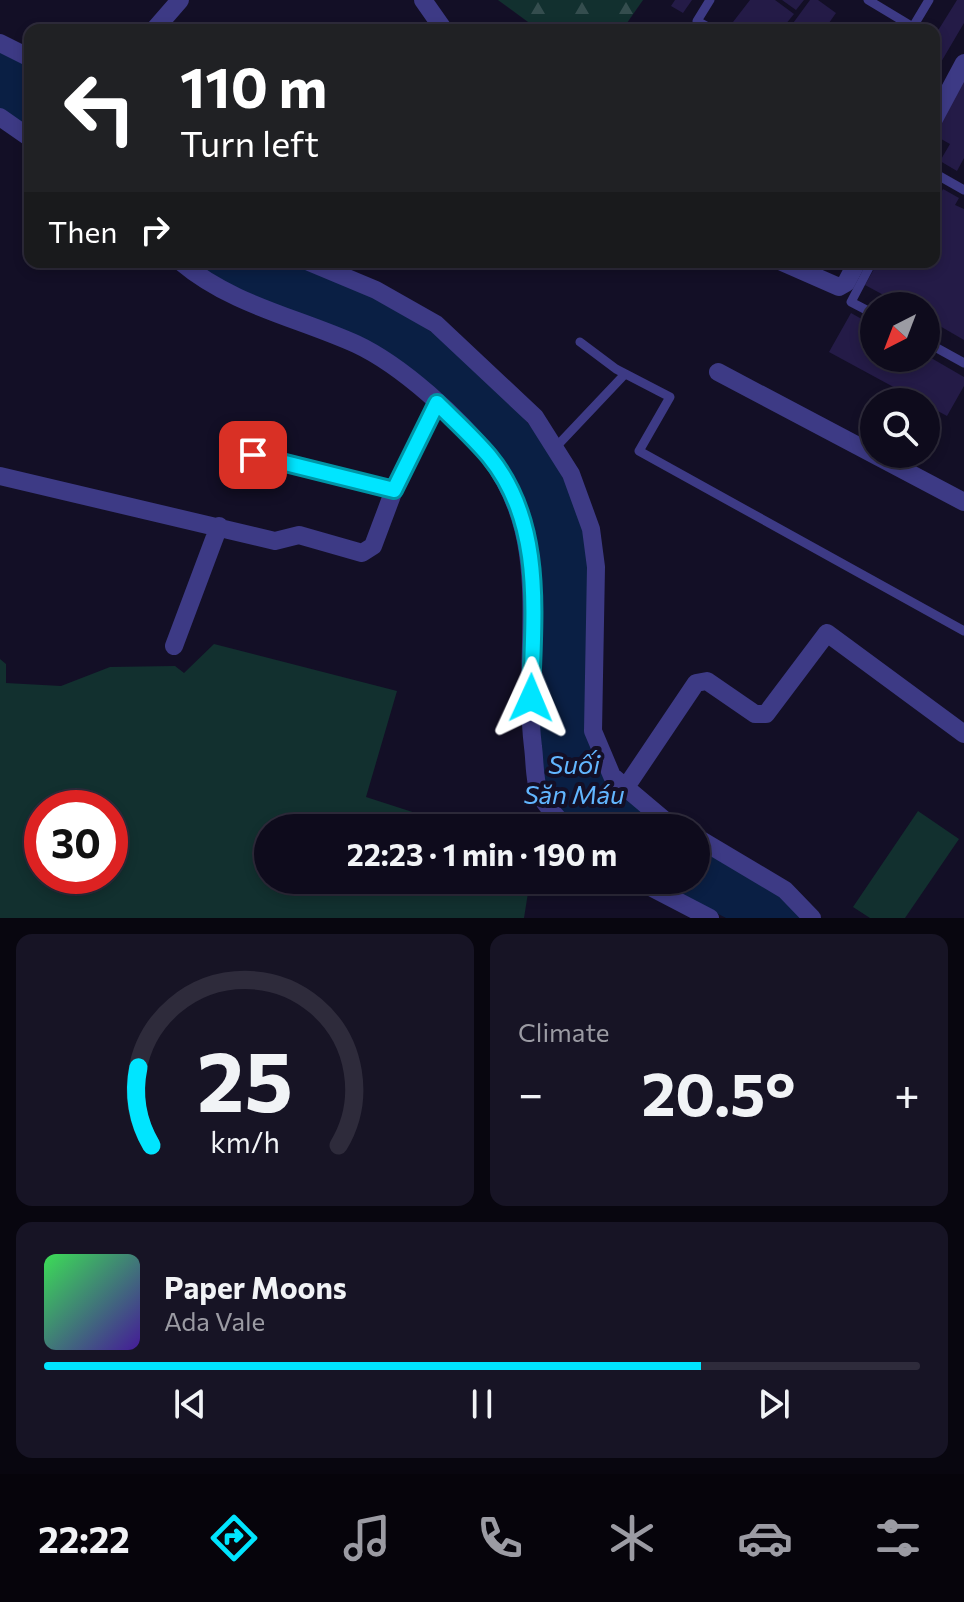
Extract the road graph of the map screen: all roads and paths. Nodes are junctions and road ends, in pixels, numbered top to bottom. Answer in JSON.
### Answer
{"nodes":[{"id":1,"x":423,"y":0,"type":"edge"},
{"id":2,"x":710,"y":0,"type":"edge"},
{"id":3,"x":868,"y":0,"type":"edge"},
{"id":4,"x":929,"y":0,"type":"edge"},
{"id":5,"x":170,"y":3,"type":"edge"},
{"id":6,"x":158,"y":24,"type":"edge"},
{"id":7,"x":440,"y":24,"type":"edge"},
{"id":8,"x":702,"y":24,"type":"edge"},
{"id":9,"x":904,"y":24,"type":"edge"},
{"id":10,"x":915,"y":24,"type":"edge"},
{"id":11,"x":0,"y":43,"type":"edge"},
{"id":12,"x":24,"y":55,"type":"edge"},
{"id":13,"x":964,"y":63,"type":"edge"},
{"id":14,"x":940,"y":108,"type":"edge"},
{"id":15,"x":0,"y":117,"type":"edge"},
{"id":16,"x":0,"y":126,"type":"edge"},
{"id":17,"x":24,"y":135,"type":"edge"},
{"id":18,"x":24,"y":137,"type":"edge"},
{"id":19,"x":940,"y":176,"type":"edge"},
{"id":20,"x":964,"y":190,"type":"edge"},
{"id":21,"x":188,"y":268,"type":"edge"},
{"id":22,"x":323,"y":268,"type":"edge"},
{"id":23,"x":795,"y":268,"type":"edge"},
{"id":24,"x":854,"y":268,"type":"edge"},
{"id":25,"x":869,"y":268,"type":"edge"},
{"id":26,"x":860,"y":307,"type":"edge"},
{"id":27,"x":580,"y":342,"type":"dead end"},
{"id":28,"x":940,"y":350,"type":"edge"},
{"id":29,"x":964,"y":363,"type":"edge"},
{"id":30,"x":718,"y":372,"type":"dead end"},
{"id":31,"x":625,"y":374,"type":"junction"},
{"id":32,"x":437,"y":403,"type":"junction"},
{"id":33,"x":555,"y":448,"type":"junction"},
{"id":34,"x":253,"y":455,"type":"dead end"},
{"id":35,"x":0,"y":476,"type":"edge"},
{"id":36,"x":394,"y":490,"type":"junction"},
{"id":37,"x":964,"y":502,"type":"edge"},
{"id":38,"x":219,"y":526,"type":"junction"},
{"id":39,"x":964,"y":631,"type":"edge"},
{"id":40,"x":174,"y":646,"type":"dead end"},
{"id":41,"x":964,"y":734,"type":"edge"},
{"id":42,"x":626,"y":787,"type":"junction"},
{"id":43,"x":555,"y":814,"type":"edge"},
{"id":44,"x":657,"y":814,"type":"edge"},
{"id":45,"x":710,"y":845,"type":"edge"},
{"id":46,"x":662,"y":894,"type":"edge"},
{"id":47,"x":702,"y":916,"type":"edge"},
{"id":48,"x":812,"y":918,"type":"edge"}],
"edges":[{"from":1,"to":7,"type":"street"},
{"from":2,"to":8,"type":"lane"},
{"from":3,"to":9,"type":"lane"},
{"from":4,"to":10,"type":"lane"},
{"from":5,"to":6,"type":"street"},
{"from":11,"to":12,"type":"street"},
{"from":13,"to":14,"type":"street"},
{"from":15,"to":17,"type":"street"},
{"from":16,"to":18,"type":"street"},
{"from":19,"to":20,"type":"lane"},
{"from":21,"to":32,"type":"street"},
{"from":22,"to":33,"type":"street"},
{"from":23,"to":24,"type":"street"},
{"from":25,"to":26,"type":"lane"},
{"from":27,"to":31,"type":"lane"},
{"from":28,"to":29,"type":"lane"},
{"from":30,"to":37,"type":"street"},
{"from":31,"to":33,"type":"lane"},
{"from":31,"to":39,"type":"lane"},
{"from":32,"to":36,"type":"street"},
{"from":32,"to":43,"type":"street"},
{"from":33,"to":42,"type":"street"},
{"from":34,"to":36,"type":"street"},
{"from":35,"to":38,"type":"street"},
{"from":36,"to":38,"type":"street"},
{"from":38,"to":40,"type":"street"},
{"from":41,"to":42,"type":"street"},
{"from":42,"to":44,"type":"street"},
{"from":45,"to":48,"type":"street"},
{"from":46,"to":47,"type":"street"}]}
